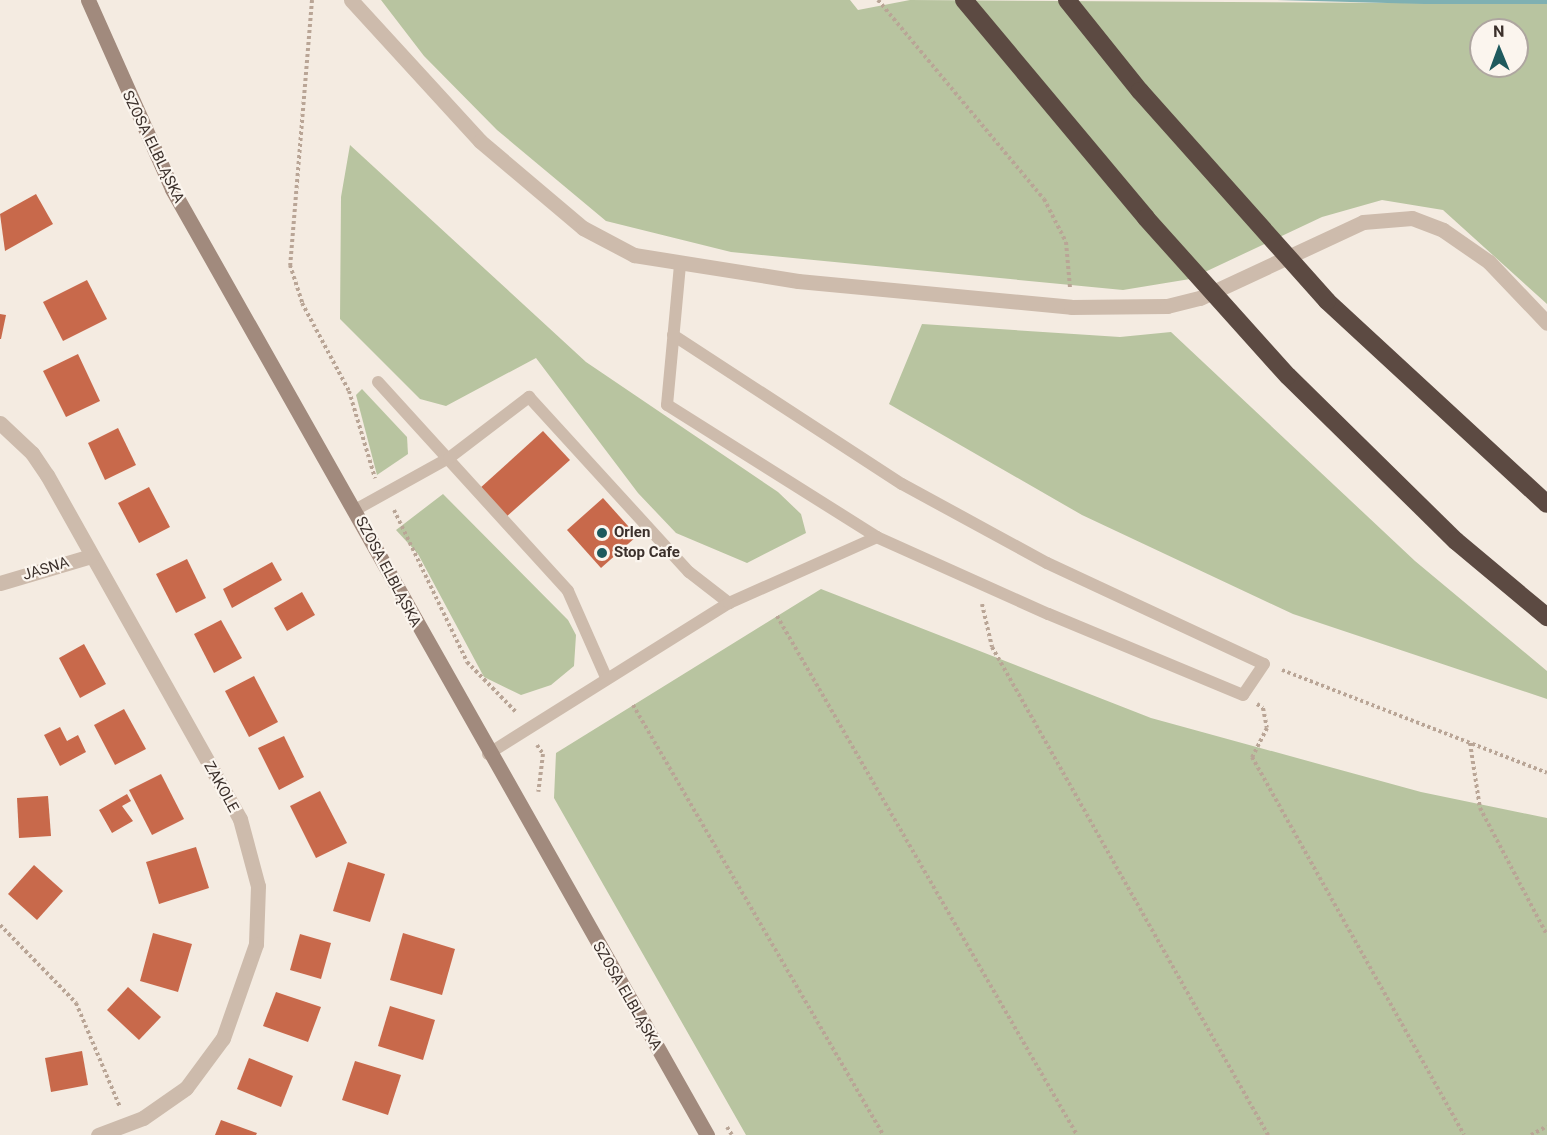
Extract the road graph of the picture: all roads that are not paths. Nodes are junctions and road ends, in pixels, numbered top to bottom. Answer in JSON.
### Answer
{"nodes":[{"id":1,"x":88,"y":0,"type":"edge"},
{"id":2,"x":351,"y":0,"type":"edge"},
{"id":3,"x":964,"y":0,"type":"edge"},
{"id":4,"x":1067,"y":0,"type":"edge"},
{"id":5,"x":680,"y":264,"type":"junction"},
{"id":6,"x":1547,"y":323,"type":"edge"},
{"id":7,"x":673,"y":334,"type":"junction"},
{"id":8,"x":378,"y":382,"type":"dead end"},
{"id":9,"x":0,"y":423,"type":"edge"},
{"id":10,"x":448,"y":458,"type":"junction"},
{"id":11,"x":1547,"y":504,"type":"edge"},
{"id":12,"x":355,"y":510,"type":"junction"},
{"id":13,"x":877,"y":537,"type":"junction"},
{"id":14,"x":91,"y":556,"type":"junction"},
{"id":15,"x":0,"y":583,"type":"edge"},
{"id":16,"x":729,"y":603,"type":"junction"},
{"id":17,"x":1547,"y":617,"type":"edge"},
{"id":18,"x":606,"y":677,"type":"junction"},
{"id":19,"x":488,"y":754,"type":"junction"},
{"id":20,"x":98,"y":1135,"type":"edge"},
{"id":21,"x":706,"y":1135,"type":"edge"}],
"edges":[{"from":1,"to":12,"type":"main road","name":"SZOSA ELBLĄSKA"},
{"from":2,"to":5,"type":"street"},
{"from":3,"to":17,"type":"highway","bridge":true},
{"from":4,"to":11,"type":"highway","bridge":true},
{"from":5,"to":6,"type":"street"},
{"from":5,"to":7,"type":"lane"},
{"from":7,"to":13,"type":"lane"},
{"from":7,"to":13,"type":"lane"},
{"from":8,"to":10,"type":"lane"},
{"from":9,"to":14,"type":"street","name":"ZAKOLE"},
{"from":10,"to":12,"type":"lane"},
{"from":10,"to":16,"type":"lane"},
{"from":10,"to":18,"type":"lane"},
{"from":12,"to":19,"type":"main road","name":"SZOSA ELBLĄSKA"},
{"from":13,"to":16,"type":"lane"},
{"from":14,"to":15,"type":"street","name":"JASNA"},
{"from":14,"to":20,"type":"street","name":"ZAKOLE"},
{"from":16,"to":18,"type":"lane"},
{"from":18,"to":19,"type":"lane"},
{"from":19,"to":21,"type":"main road","name":"SZOSA ELBLĄSKA"}]}
